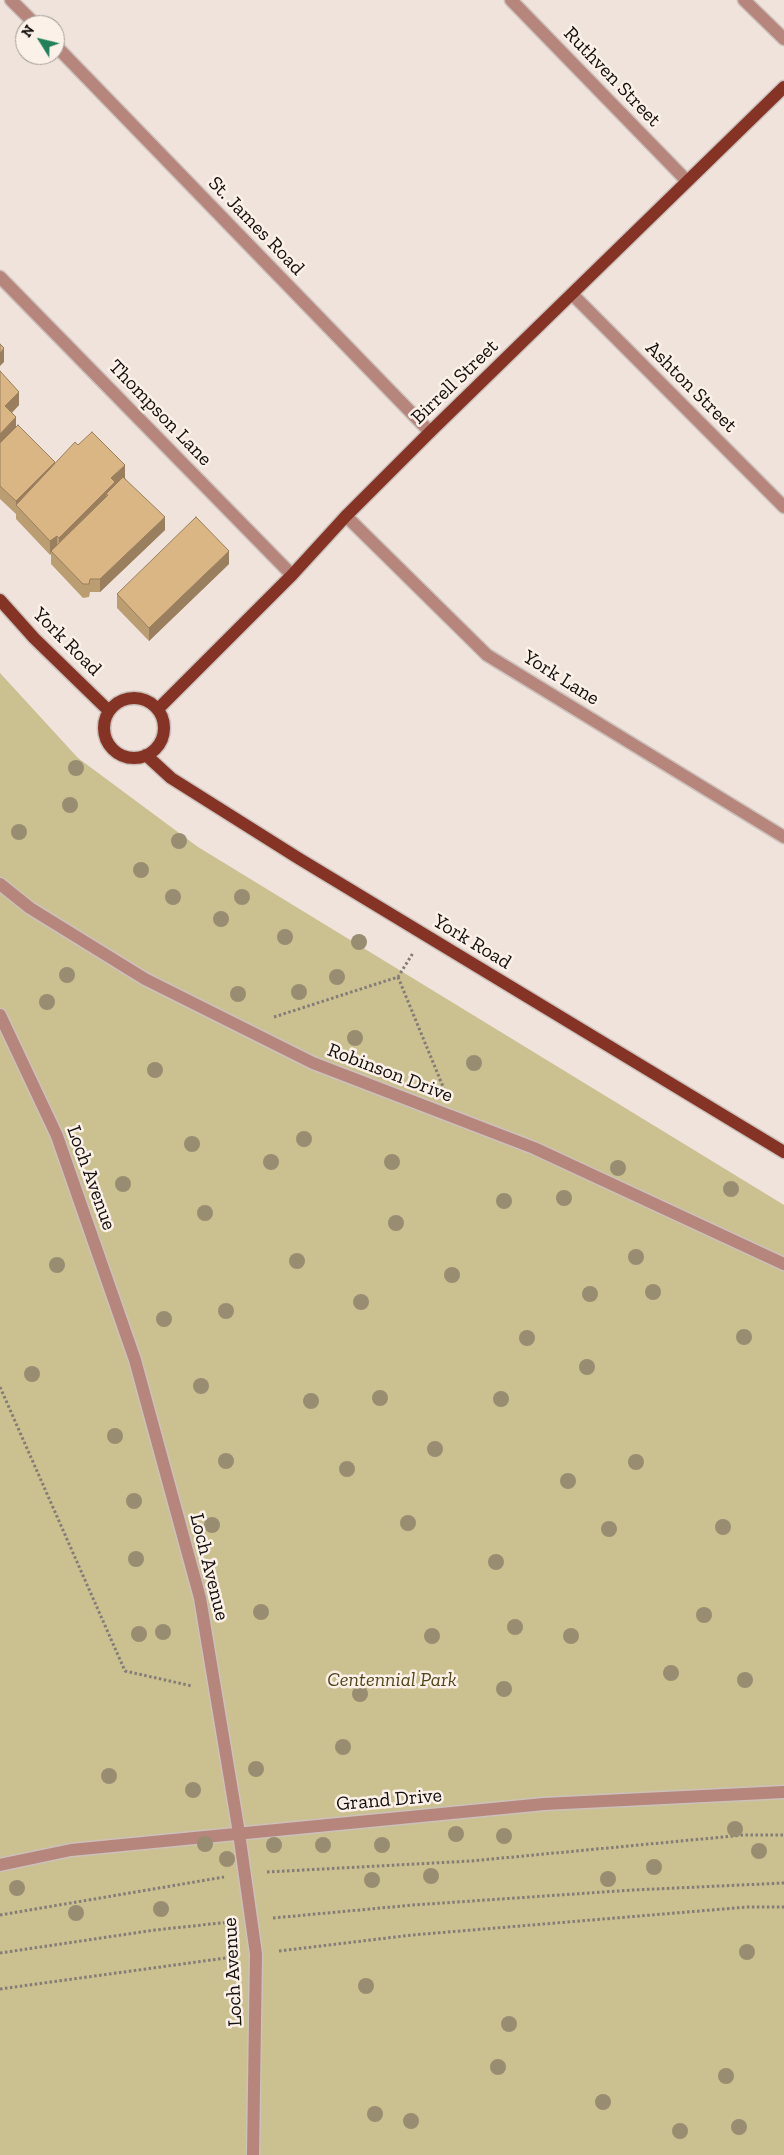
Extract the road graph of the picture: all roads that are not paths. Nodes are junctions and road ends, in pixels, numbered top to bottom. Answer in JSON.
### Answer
{"nodes":[{"id":1,"x":11,"y":0,"type":"edge"},
{"id":2,"x":511,"y":0,"type":"edge"},
{"id":3,"x":744,"y":0,"type":"edge"},
{"id":4,"x":26,"y":15,"type":"edge"},
{"id":5,"x":784,"y":39,"type":"edge"},
{"id":6,"x":65,"y":55,"type":"edge"},
{"id":7,"x":784,"y":87,"type":"edge"},
{"id":8,"x":687,"y":181,"type":"junction"},
{"id":9,"x":0,"y":277,"type":"edge"},
{"id":10,"x":572,"y":294,"type":"junction"},
{"id":11,"x":430,"y":432,"type":"junction"},
{"id":12,"x":784,"y":507,"type":"edge"},
{"id":13,"x":346,"y":516,"type":"junction"},
{"id":14,"x":292,"y":575,"type":"junction"},
{"id":15,"x":0,"y":600,"type":"edge"},
{"id":16,"x":158,"y":709,"type":"junction"},
{"id":17,"x":108,"y":710,"type":"junction"},
{"id":18,"x":146,"y":755,"type":"junction"},
{"id":19,"x":784,"y":837,"type":"edge"},
{"id":20,"x":0,"y":884,"type":"edge"},
{"id":21,"x":0,"y":1015,"type":"edge"},
{"id":22,"x":784,"y":1152,"type":"edge"},
{"id":23,"x":784,"y":1264,"type":"edge"},
{"id":24,"x":784,"y":1792,"type":"edge"},
{"id":25,"x":239,"y":1833,"type":"junction"},
{"id":26,"x":0,"y":1864,"type":"edge"},
{"id":27,"x":253,"y":2155,"type":"edge"}],
"edges":[{"from":1,"to":4,"type":"street"},
{"from":2,"to":8,"type":"street","name":"Ruthven Street"},
{"from":3,"to":5,"type":"street"},
{"from":6,"to":11,"type":"street","name":"St. James Road"},
{"from":7,"to":8,"type":"main road","name":"Birrell Street"},
{"from":8,"to":10,"type":"main road","name":"Birrell Street"},
{"from":9,"to":14,"type":"street","name":"Thompson Lane"},
{"from":10,"to":11,"type":"main road","name":"Birrell Street"},
{"from":10,"to":12,"type":"street","name":"Ashton Street"},
{"from":11,"to":13,"type":"main road","name":"Birrell Street"},
{"from":13,"to":14,"type":"main road","name":"Birrell Street"},
{"from":13,"to":19,"type":"street","name":"York Lane"},
{"from":14,"to":16,"type":"main road","name":"Birrell Street"},
{"from":15,"to":17,"type":"main road","name":"York Road"},
{"from":16,"to":17,"type":"main road"},
{"from":16,"to":18,"type":"main road"},
{"from":17,"to":18,"type":"main road"},
{"from":18,"to":22,"type":"main road","name":"York Road"},
{"from":20,"to":23,"type":"street","name":"Robinson Drive"},
{"from":21,"to":25,"type":"street","name":"Loch Avenue"},
{"from":24,"to":25,"type":"street","name":"Grand Drive"},
{"from":25,"to":26,"type":"street","name":"Grand Drive"},
{"from":25,"to":27,"type":"street","name":"Loch Avenue"}]}
